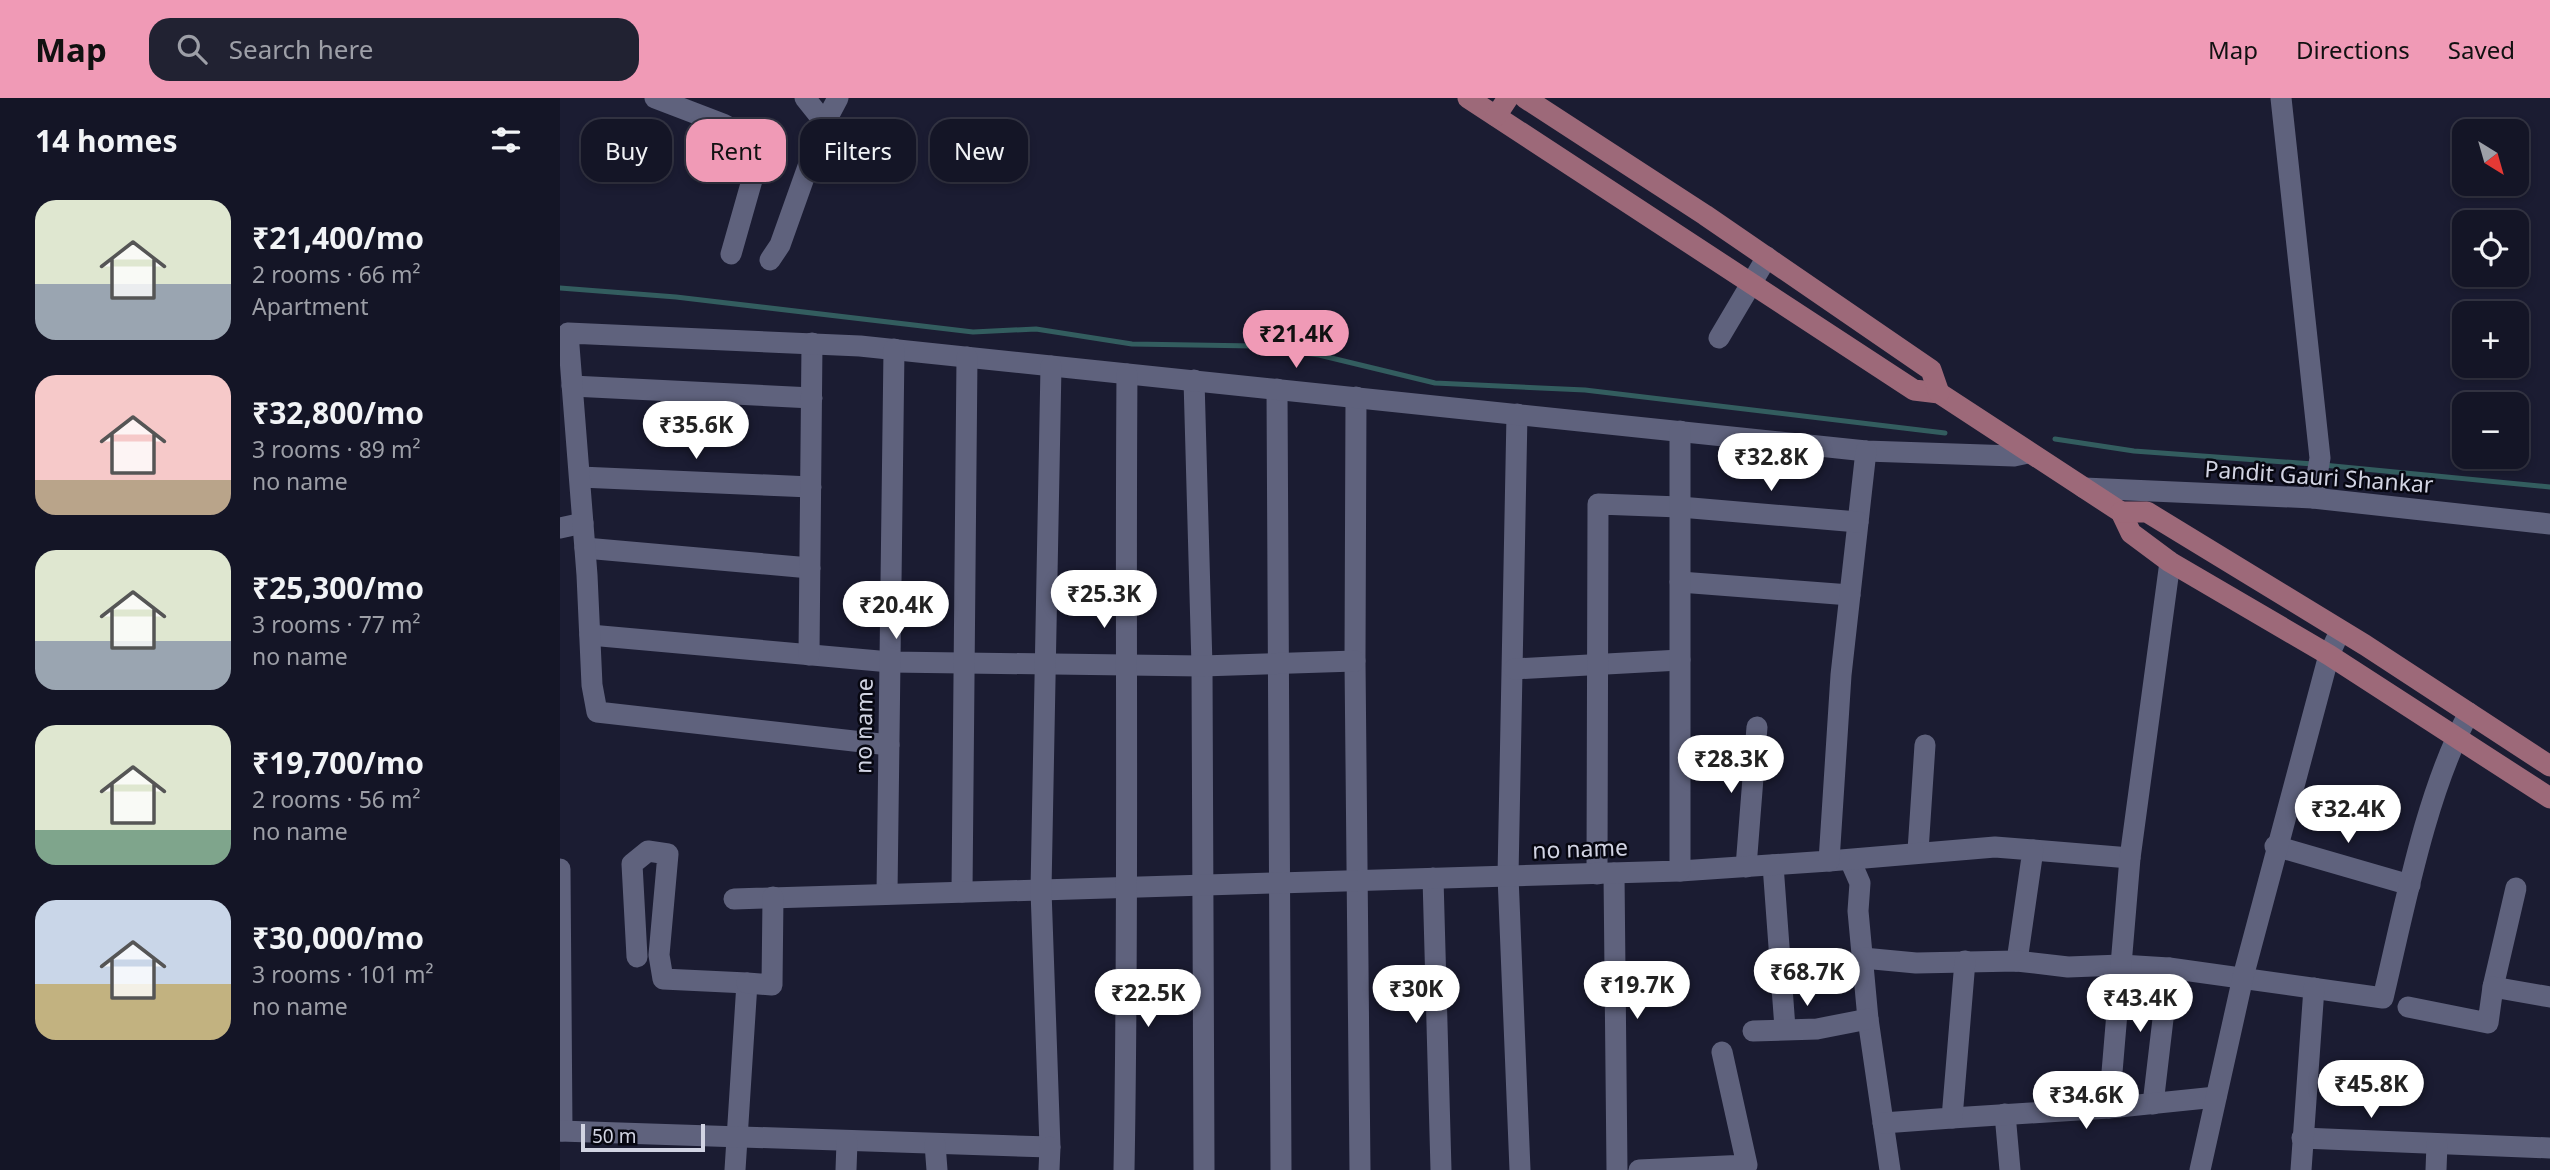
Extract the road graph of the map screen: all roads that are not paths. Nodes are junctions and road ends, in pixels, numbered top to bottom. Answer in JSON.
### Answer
{"nodes":[{"id":1,"x":655,"y":98,"type":"edge"},
{"id":2,"x":805,"y":98,"type":"edge"},
{"id":3,"x":838,"y":98,"type":"edge"},
{"id":4,"x":1468,"y":98,"type":"edge"},
{"id":5,"x":1508,"y":98,"type":"edge"},
{"id":6,"x":1525,"y":98,"type":"edge"},
{"id":7,"x":2281,"y":98,"type":"edge"},
{"id":8,"x":1496,"y":116,"type":"junction"},
{"id":9,"x":822,"y":119,"type":"edge"},
{"id":10,"x":827,"y":119,"type":"edge"},
{"id":11,"x":803,"y":182,"type":"edge"},
{"id":12,"x":732,"y":254,"type":"dead end"},
{"id":13,"x":1767,"y":257,"type":"junction"},
{"id":14,"x":770,"y":260,"type":"dead end"},
{"id":15,"x":1751,"y":283,"type":"junction"},
{"id":16,"x":1719,"y":338,"type":"dead end"},
{"id":17,"x":813,"y":343,"type":"junction"},
{"id":18,"x":894,"y":349,"type":"junction"},
{"id":19,"x":967,"y":357,"type":"junction"},
{"id":20,"x":565,"y":363,"type":"edge"},
{"id":21,"x":1051,"y":366,"type":"junction"},
{"id":22,"x":1127,"y":373,"type":"junction"},
{"id":23,"x":1194,"y":380,"type":"junction"},
{"id":24,"x":572,"y":386,"type":"junction"},
{"id":25,"x":1278,"y":389,"type":"junction"},
{"id":26,"x":1939,"y":393,"type":"junction"},
{"id":27,"x":812,"y":397,"type":"junction"},
{"id":28,"x":1356,"y":397,"type":"junction"},
{"id":29,"x":1517,"y":414,"type":"junction"},
{"id":30,"x":1680,"y":431,"type":"junction"},
{"id":31,"x":1866,"y":451,"type":"junction"},
{"id":32,"x":2028,"y":453,"type":"junction"},
{"id":33,"x":580,"y":477,"type":"junction"},
{"id":34,"x":811,"y":487,"type":"junction"},
{"id":35,"x":2084,"y":488,"type":"junction"},
{"id":36,"x":2313,"y":498,"type":"junction"},
{"id":37,"x":1680,"y":507,"type":"junction"},
{"id":38,"x":2121,"y":512,"type":"junction"},
{"id":39,"x":1858,"y":522,"type":"junction"},
{"id":40,"x":583,"y":523,"type":"junction"},
{"id":41,"x":2550,"y":524,"type":"edge"},
{"id":42,"x":560,"y":527,"type":"edge"},
{"id":43,"x":585,"y":548,"type":"junction"},
{"id":44,"x":2170,"y":562,"type":"junction"},
{"id":45,"x":810,"y":568,"type":"junction"},
{"id":46,"x":1680,"y":582,"type":"junction"},
{"id":47,"x":1850,"y":596,"type":"junction"},
{"id":48,"x":2340,"y":631,"type":"junction"},
{"id":49,"x":590,"y":635,"type":"junction"},
{"id":50,"x":809,"y":655,"type":"junction"},
{"id":51,"x":2329,"y":655,"type":"junction"},
{"id":52,"x":1680,"y":660,"type":"junction"},
{"id":53,"x":1355,"y":661,"type":"junction"},
{"id":54,"x":890,"y":662,"type":"junction"},
{"id":55,"x":964,"y":664,"type":"junction"},
{"id":56,"x":1046,"y":664,"type":"junction"},
{"id":57,"x":1277,"y":664,"type":"junction"},
{"id":58,"x":1599,"y":664,"type":"junction"},
{"id":59,"x":1125,"y":665,"type":"junction"},
{"id":60,"x":1202,"y":666,"type":"junction"},
{"id":61,"x":1514,"y":669,"type":"junction"},
{"id":62,"x":2469,"y":713,"type":"junction"},
{"id":63,"x":1757,"y":727,"type":"dead end"},
{"id":64,"x":2456,"y":737,"type":"junction"},
{"id":65,"x":889,"y":745,"type":"junction"},
{"id":66,"x":1924,"y":745,"type":"dead end"},
{"id":67,"x":2550,"y":766,"type":"edge"},
{"id":68,"x":2550,"y":798,"type":"edge"},
{"id":69,"x":2275,"y":846,"type":"junction"},
{"id":70,"x":2033,"y":850,"type":"junction"},
{"id":71,"x":1918,"y":851,"type":"junction"},
{"id":72,"x":2130,"y":858,"type":"junction"},
{"id":73,"x":1839,"y":861,"type":"junction"},
{"id":74,"x":1773,"y":865,"type":"junction"},
{"id":75,"x":1746,"y":867,"type":"junction"},
{"id":76,"x":560,"y":869,"type":"edge"},
{"id":77,"x":1680,"y":871,"type":"junction"},
{"id":78,"x":1605,"y":873,"type":"junction"},
{"id":79,"x":1508,"y":876,"type":"junction"},
{"id":80,"x":1433,"y":878,"type":"junction"},
{"id":81,"x":1358,"y":881,"type":"junction"},
{"id":82,"x":1281,"y":883,"type":"junction"},
{"id":83,"x":1204,"y":885,"type":"junction"},
{"id":84,"x":2410,"y":885,"type":"junction"},
{"id":85,"x":1129,"y":887,"type":"junction"},
{"id":86,"x":2516,"y":888,"type":"dead end"},
{"id":87,"x":1041,"y":890,"type":"junction"},
{"id":88,"x":962,"y":892,"type":"junction"},
{"id":89,"x":887,"y":894,"type":"junction"},
{"id":90,"x":773,"y":897,"type":"junction"},
{"id":91,"x":734,"y":899,"type":"dead end"},
{"id":92,"x":636,"y":957,"type":"dead end"},
{"id":93,"x":1863,"y":958,"type":"junction"},
{"id":94,"x":1965,"y":961,"type":"junction"},
{"id":95,"x":2017,"y":961,"type":"junction"},
{"id":96,"x":2121,"y":964,"type":"junction"},
{"id":97,"x":2169,"y":968,"type":"junction"},
{"id":98,"x":2243,"y":977,"type":"junction"},
{"id":99,"x":747,"y":983,"type":"junction"},
{"id":100,"x":2314,"y":988,"type":"junction"},
{"id":101,"x":2493,"y":988,"type":"junction"},
{"id":102,"x":2550,"y":997,"type":"edge"},
{"id":103,"x":2408,"y":1007,"type":"dead end"},
{"id":104,"x":1868,"y":1019,"type":"junction"},
{"id":105,"x":1785,"y":1028,"type":"junction"},
{"id":106,"x":1753,"y":1031,"type":"dead end"},
{"id":107,"x":1722,"y":1052,"type":"dead end"},
{"id":108,"x":2216,"y":1097,"type":"junction"},
{"id":109,"x":2153,"y":1104,"type":"junction"},
{"id":110,"x":2109,"y":1108,"type":"junction"},
{"id":111,"x":2005,"y":1114,"type":"junction"},
{"id":112,"x":1952,"y":1118,"type":"junction"},
{"id":113,"x":1882,"y":1123,"type":"junction"},
{"id":114,"x":561,"y":1131,"type":"edge"},
{"id":115,"x":736,"y":1138,"type":"junction"},
{"id":116,"x":2302,"y":1138,"type":"junction"},
{"id":117,"x":847,"y":1142,"type":"junction"},
{"id":118,"x":935,"y":1144,"type":"junction"},
{"id":119,"x":2437,"y":1144,"type":"junction"},
{"id":120,"x":1050,"y":1147,"type":"junction"},
{"id":121,"x":2550,"y":1148,"type":"edge"},
{"id":122,"x":1748,"y":1167,"type":"edge"},
{"id":123,"x":735,"y":1170,"type":"edge"},
{"id":124,"x":846,"y":1170,"type":"edge"},
{"id":125,"x":937,"y":1170,"type":"edge"},
{"id":126,"x":1049,"y":1170,"type":"edge"},
{"id":127,"x":1125,"y":1170,"type":"edge"},
{"id":128,"x":1204,"y":1170,"type":"edge"},
{"id":129,"x":1281,"y":1170,"type":"edge"},
{"id":130,"x":1360,"y":1170,"type":"edge"},
{"id":131,"x":1440,"y":1170,"type":"edge"},
{"id":132,"x":1520,"y":1170,"type":"edge"},
{"id":133,"x":1617,"y":1170,"type":"edge"},
{"id":134,"x":1639,"y":1170,"type":"edge"},
{"id":135,"x":1890,"y":1170,"type":"edge"},
{"id":136,"x":2010,"y":1170,"type":"edge"},
{"id":137,"x":2200,"y":1170,"type":"edge"},
{"id":138,"x":2301,"y":1170,"type":"edge"},
{"id":139,"x":2436,"y":1170,"type":"edge"}],
"edges":[{"from":1,"to":12,"type":"street"},
{"from":2,"to":9,"type":"street"},
{"from":3,"to":10,"type":"street"},
{"from":4,"to":8,"type":"main road"},
{"from":5,"to":8,"type":"main road"},
{"from":6,"to":13,"type":"main road"},
{"from":7,"to":36,"type":"street"},
{"from":8,"to":15,"type":"main road"},
{"from":11,"to":14,"type":"street"},
{"from":13,"to":15,"type":"street"},
{"from":13,"to":26,"type":"main road"},
{"from":15,"to":16,"type":"street"},
{"from":15,"to":26,"type":"main road"},
{"from":17,"to":18,"type":"street"},
{"from":17,"to":20,"type":"street"},
{"from":17,"to":27,"type":"street"},
{"from":18,"to":19,"type":"street"},
{"from":18,"to":54,"type":"street","name":"no name"},
{"from":19,"to":21,"type":"street"},
{"from":19,"to":55,"type":"street"},
{"from":20,"to":24,"type":"street"},
{"from":21,"to":22,"type":"street"},
{"from":21,"to":56,"type":"street"},
{"from":22,"to":23,"type":"street"},
{"from":22,"to":59,"type":"street"},
{"from":23,"to":25,"type":"street"},
{"from":23,"to":60,"type":"street"},
{"from":24,"to":27,"type":"street"},
{"from":24,"to":33,"type":"street"},
{"from":25,"to":28,"type":"street"},
{"from":25,"to":57,"type":"street"},
{"from":26,"to":32,"type":"main road"},
{"from":27,"to":34,"type":"street"},
{"from":28,"to":29,"type":"street"},
{"from":28,"to":53,"type":"street"},
{"from":29,"to":30,"type":"street"},
{"from":29,"to":61,"type":"street"},
{"from":30,"to":31,"type":"street"},
{"from":30,"to":37,"type":"street"},
{"from":31,"to":32,"type":"street"},
{"from":31,"to":39,"type":"street"},
{"from":32,"to":35,"type":"main road"},
{"from":33,"to":34,"type":"street"},
{"from":33,"to":40,"type":"street"},
{"from":34,"to":45,"type":"street"},
{"from":35,"to":36,"type":"street","name":"Pandit Gauri Shankar"},
{"from":35,"to":38,"type":"main road"},
{"from":36,"to":41,"type":"street","name":"Pandit Gauri Shankar"},
{"from":37,"to":39,"type":"street"},
{"from":37,"to":46,"type":"street"},
{"from":37,"to":58,"type":"street"},
{"from":38,"to":44,"type":"main road"},
{"from":38,"to":48,"type":"main road"},
{"from":39,"to":47,"type":"street"},
{"from":40,"to":42,"type":"street"},
{"from":40,"to":43,"type":"street"},
{"from":43,"to":45,"type":"street"},
{"from":43,"to":49,"type":"street"},
{"from":44,"to":51,"type":"main road"},
{"from":44,"to":72,"type":"street"},
{"from":45,"to":50,"type":"street"},
{"from":46,"to":47,"type":"street"},
{"from":46,"to":52,"type":"street"},
{"from":47,"to":73,"type":"street"},
{"from":48,"to":51,"type":"street"},
{"from":48,"to":62,"type":"main road"},
{"from":49,"to":50,"type":"street"},
{"from":49,"to":65,"type":"street"},
{"from":50,"to":54,"type":"street"},
{"from":51,"to":64,"type":"main road"},
{"from":51,"to":69,"type":"street"},
{"from":52,"to":58,"type":"street"},
{"from":52,"to":77,"type":"street"},
{"from":53,"to":57,"type":"street"},
{"from":53,"to":81,"type":"street"},
{"from":54,"to":55,"type":"street"},
{"from":54,"to":65,"type":"street","name":"no name"},
{"from":55,"to":56,"type":"street"},
{"from":55,"to":88,"type":"street"},
{"from":56,"to":59,"type":"street"},
{"from":56,"to":87,"type":"street"},
{"from":57,"to":60,"type":"street"},
{"from":57,"to":82,"type":"street"},
{"from":58,"to":61,"type":"street"},
{"from":58,"to":78,"type":"street"},
{"from":59,"to":60,"type":"street"},
{"from":59,"to":85,"type":"street"},
{"from":60,"to":83,"type":"street"},
{"from":61,"to":79,"type":"street"},
{"from":62,"to":64,"type":"street"},
{"from":62,"to":67,"type":"main road"},
{"from":63,"to":75,"type":"street"},
{"from":64,"to":68,"type":"main road"},
{"from":64,"to":84,"type":"street"},
{"from":65,"to":89,"type":"street","name":"no name"},
{"from":66,"to":71,"type":"street"},
{"from":69,"to":84,"type":"street"},
{"from":69,"to":98,"type":"street"},
{"from":70,"to":71,"type":"street","name":"no name"},
{"from":70,"to":72,"type":"street","name":"no name"},
{"from":70,"to":95,"type":"street"},
{"from":71,"to":73,"type":"street","name":"no name"},
{"from":72,"to":96,"type":"street"},
{"from":73,"to":74,"type":"street","name":"no name"},
{"from":73,"to":93,"type":"street"},
{"from":74,"to":75,"type":"street","name":"no name"},
{"from":74,"to":105,"type":"street"},
{"from":75,"to":77,"type":"street","name":"no name"},
{"from":76,"to":114,"type":"street"},
{"from":77,"to":78,"type":"street","name":"no name"},
{"from":78,"to":79,"type":"street","name":"no name"},
{"from":78,"to":133,"type":"street"},
{"from":79,"to":80,"type":"street","name":"no name"},
{"from":79,"to":132,"type":"street"},
{"from":80,"to":81,"type":"street","name":"no name"},
{"from":80,"to":131,"type":"street"},
{"from":81,"to":82,"type":"street","name":"no name"},
{"from":81,"to":130,"type":"street"},
{"from":82,"to":83,"type":"street","name":"no name"},
{"from":82,"to":129,"type":"street"},
{"from":83,"to":85,"type":"street","name":"no name"},
{"from":83,"to":128,"type":"street"},
{"from":84,"to":100,"type":"street"},
{"from":85,"to":87,"type":"street","name":"no name"},
{"from":85,"to":127,"type":"street"},
{"from":86,"to":101,"type":"street"},
{"from":87,"to":88,"type":"street","name":"no name"},
{"from":87,"to":120,"type":"street"},
{"from":88,"to":89,"type":"street","name":"no name"},
{"from":89,"to":90,"type":"street","name":"no name"},
{"from":90,"to":91,"type":"street","name":"no name"},
{"from":90,"to":99,"type":"street"},
{"from":92,"to":99,"type":"street"},
{"from":93,"to":94,"type":"street"},
{"from":93,"to":104,"type":"street"},
{"from":94,"to":95,"type":"street"},
{"from":94,"to":112,"type":"street"},
{"from":95,"to":96,"type":"street"},
{"from":96,"to":97,"type":"street"},
{"from":96,"to":110,"type":"street"},
{"from":97,"to":98,"type":"street"},
{"from":97,"to":109,"type":"street"},
{"from":98,"to":100,"type":"street"},
{"from":98,"to":108,"type":"street"},
{"from":99,"to":115,"type":"street"},
{"from":100,"to":116,"type":"street"},
{"from":101,"to":102,"type":"street"},
{"from":101,"to":103,"type":"street"},
{"from":104,"to":105,"type":"street"},
{"from":104,"to":113,"type":"street"},
{"from":105,"to":106,"type":"street"},
{"from":107,"to":122,"type":"street"},
{"from":108,"to":109,"type":"street"},
{"from":108,"to":137,"type":"street"},
{"from":109,"to":110,"type":"street"},
{"from":110,"to":111,"type":"street"},
{"from":111,"to":112,"type":"street"},
{"from":111,"to":136,"type":"street"},
{"from":112,"to":113,"type":"street"},
{"from":113,"to":135,"type":"street"},
{"from":114,"to":115,"type":"street"},
{"from":115,"to":117,"type":"street"},
{"from":115,"to":123,"type":"street"},
{"from":116,"to":119,"type":"street"},
{"from":116,"to":138,"type":"street"},
{"from":117,"to":118,"type":"street"},
{"from":117,"to":124,"type":"street"},
{"from":118,"to":120,"type":"street"},
{"from":118,"to":125,"type":"street"},
{"from":119,"to":121,"type":"street"},
{"from":119,"to":139,"type":"street"},
{"from":120,"to":126,"type":"street"},
{"from":122,"to":134,"type":"street"}]}
